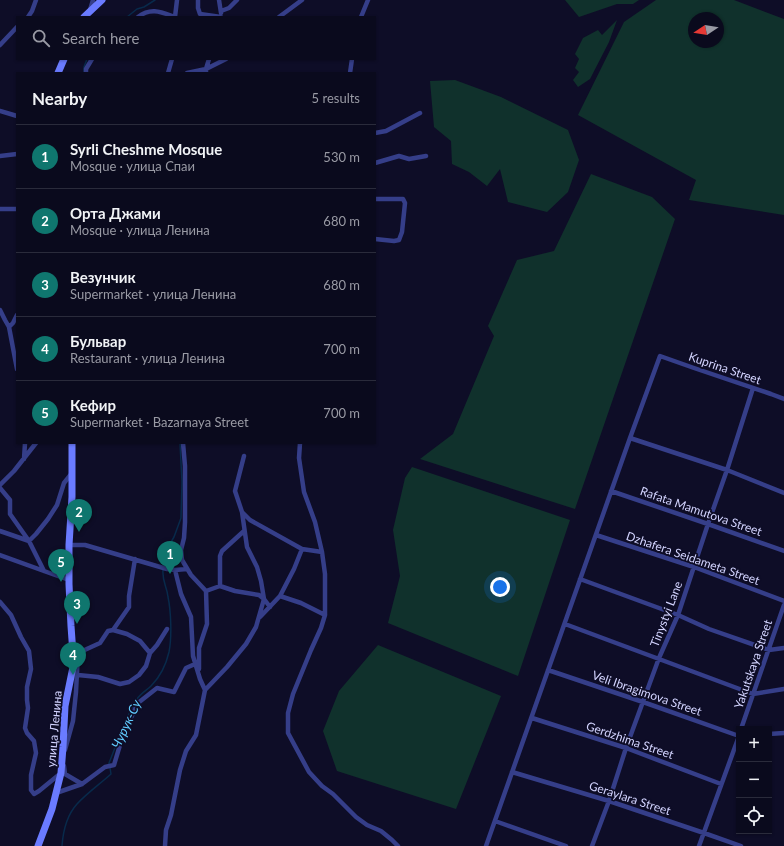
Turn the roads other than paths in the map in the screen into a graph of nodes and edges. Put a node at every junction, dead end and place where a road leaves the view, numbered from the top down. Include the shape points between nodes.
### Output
1 (36, 0) edge
2 (94, 0) edge
3 (102, 0) edge
4 (177, 0) edge
5 (198, 0) edge
6 (219, 0) edge
7 (237, 0) edge
8 (302, 0) edge
9 (368, 0) edge
10 (87, 15) edge
11 (221, 15) edge
12 (29, 16) edge
13 (139, 16) edge
14 (172, 16) edge
15 (175, 16) edge
16 (280, 16) edge
17 (361, 16) edge
18 (16, 28) edge
19 (0, 45) edge
20 (64, 60) edge
21 (91, 60) edge
22 (172, 60) edge
23 (208, 60) edge
24 (224, 60) edge
25 (352, 60) edge
26 (206, 71) edge
27 (58, 72) edge
28 (86, 72) edge
29 (168, 72) edge
30 (350, 72) edge
31 (0, 111) edge
32 (420, 112) dead end
33 (16, 116) edge
34 (376, 134) edge
35 (16, 154) edge
36 (0, 156) edge
37 (426, 156) dead end
38 (376, 163) edge
39 (376, 199) edge
40 (0, 209) edge
41 (16, 209) edge
42 (376, 239) edge
43 (0, 310) edge
44 (16, 317) edge
45 (9, 326) junction
46 (16, 364) edge
47 (753, 388) junction
48 (784, 399) edge
49 (630, 438) junction
50 (25, 444) edge
51 (35, 444) edge
52 (72, 444) edge
53 (183, 444) edge
54 (300, 444) edge
55 (244, 456) dead end
56 (24, 459) junction
57 (727, 470) junction
58 (73, 472) junction
59 (0, 485) edge
60 (0, 488) edge
61 (611, 491) junction
62 (784, 493) edge
63 (242, 512) junction
64 (708, 524) junction
65 (0, 531) edge
66 (244, 531) junction
67 (596, 535) junction
68 (29, 541) junction
69 (69, 545) junction
70 (302, 549) junction
71 (784, 551) edge
72 (322, 552) junction
73 (0, 555) edge
74 (135, 559) junction
75 (694, 567) junction
76 (187, 569) junction
77 (175, 570) junction
78 (44, 571) junction
79 (580, 579) junction
80 (69, 580) junction
81 (220, 586) junction
82 (206, 591) junction
83 (280, 596) junction
84 (264, 599) junction
85 (784, 601) edge
86 (0, 602) edge
87 (784, 605) edge
88 (270, 607) junction
89 (325, 615) junction
90 (678, 615) junction
91 (259, 618) junction
92 (565, 624) junction
93 (167, 629) dead end
94 (113, 630) junction
95 (784, 648) edge
96 (769, 650) junction
97 (76, 653) junction
98 (150, 653) junction
99 (659, 658) junction
100 (195, 664) junction
101 (548, 670) junction
102 (78, 675) junction
103 (200, 679) junction
104 (784, 689) edge
105 (205, 690) junction
106 (754, 694) junction
107 (643, 702) junction
108 (532, 718) junction
109 (742, 726) edge
110 (784, 733) edge
111 (772, 734) edge
112 (736, 735) edge
113 (736, 744) edge
114 (626, 748) junction
115 (512, 772) junction
116 (61, 773) junction
117 (82, 784) junction
118 (721, 784) junction
119 (56, 793) junction
120 (609, 801) junction
121 (495, 822) junction
122 (704, 832) junction
123 (38, 846) edge
124 (165, 846) edge
125 (398, 846) edge
126 (486, 846) edge
127 (566, 846) edge
128 (592, 846) edge
129 (699, 846) edge
130 (741, 846) edge

1 - 12 street
2 - 10 street
3 - 10 main road
4 - 15 street
5 - 11 street via 200,14
6 - 11 street
7 - 11 street
8 - 16 street
9 - 17 street
13 - 14 street via 145,12 156,11
18 - 19 street
20 - 27 main road
21 - 28 street
22 - 29 street
23 - 26 street
24 - 26 street
25 - 30 street
31 - 33 street
32 - 34 street
35 - 36 street
37 - 38 street via 409,159 399,156
39 - 42 street via 403,199 405,203 399,240
40 - 41 street
43 - 45 street
44 - 45 street
45 - 46 street
47 - 48 street, Kuprina Street
47 - 49 street, Kuprina Street via 660,356
47 - 57 street, Tinystyi Lane
49 - 57 street
49 - 61 street
50 - 56 street
51 - 56 street
52 - 58 main road, улица Ленина
53 - 76 street via 185,522 181,550 182,560
54 - 72 street via 299,458 304,492
55 - 63 street via 236,491
56 - 59 street
57 - 62 street
57 - 64 street, Tinystyi Lane
58 - 68 street via 64,483 57,505
58 - 69 main road, улица Ленина
60 - 68 street via 10,500 10,514
61 - 64 street, Rafata Mamutova Street
61 - 67 street
63 - 66 street
63 - 70 street via 250,520
64 - 71 street, Rafata Mamutova Street
64 - 75 street, Tinystyi Lane
65 - 68 street
66 - 81 street via 222,550
66 - 84 street via 247,547 257,567
67 - 75 street, Dzhafera Seidameta Street
67 - 79 street
68 - 78 street
69 - 74 street via 85,545
69 - 80 main road, улица Ленина
70 - 72 street
70 - 83 street
72 - 89 street
73 - 78 street
74 - 77 street
74 - 94 street via 129,607
75 - 85 street, Dzhafera Seidameta Street
75 - 90 street, Tinystyi Lane
76 - 77 street
76 - 82 street
77 - 100 street via 181,594 191,617
78 - 80 street
79 - 90 street
79 - 92 street
80 - 97 main road, улица Ленина via 71,626
81 - 82 street
81 - 84 street via 259,595
82 - 103 street via 208,624 199,648
83 - 88 street
83 - 89 street
84 - 88 street
84 - 91 street
86 - 116 street via 11,615 29,651 31,669 27,687 26,728 34,741 36,753 31,774 31,790 34,794
87 - 96 street, Yakutskaya Street
88 - 91 street
89 - 125 street via 293,694 288,713 288,733 309,772 322,786 356,817
90 - 96 street via 709,630
90 - 99 street, Tinystyi Lane
91 - 105 street via 246,644
92 - 99 street
92 - 101 street
93 - 98 street
94 - 97 street via 108,631 100,643
94 - 98 street via 140,641
95 - 96 street
96 - 106 street, Yakutskaya Street
97 - 102 street
97 - 116 main road, улица Ленина via 65,706
98 - 102 street via 146,666 129,682 120,684 98,677
99 - 106 street
99 - 107 street, Tinystyi Lane
100 - 103 street
100 - 117 street via 186,668 174,692 157,688 138,703 114,765 105,767
101 - 107 street, Veli Ibragimova Street
101 - 108 street
102 - 117 street via 73,721 64,758 65,774
103 - 105 street
104 - 106 street
105 - 124 street via 196,735 186,752 180,770 166,830
106 - 109 street, Yakutskaya Street
107 - 112 street, Veli Ibragimova Street
107 - 114 street, Tinystyi Lane
108 - 114 street, Gerdzhima Street
108 - 115 street
110 - 111 street
113 - 118 street
114 - 118 street, Gerdzhima Street
114 - 120 street, Tinystyi Lane
115 - 120 street, Geraylara Street
115 - 121 street
116 - 119 main road, улица Ленина
117 - 119 street
118 - 122 street
119 - 123 main road, улица Ленина
120 - 122 street, Geraylara Street
120 - 128 street, Tinystyi Lane
121 - 126 street
121 - 127 street
122 - 129 street
122 - 130 street, Geraylara Street

